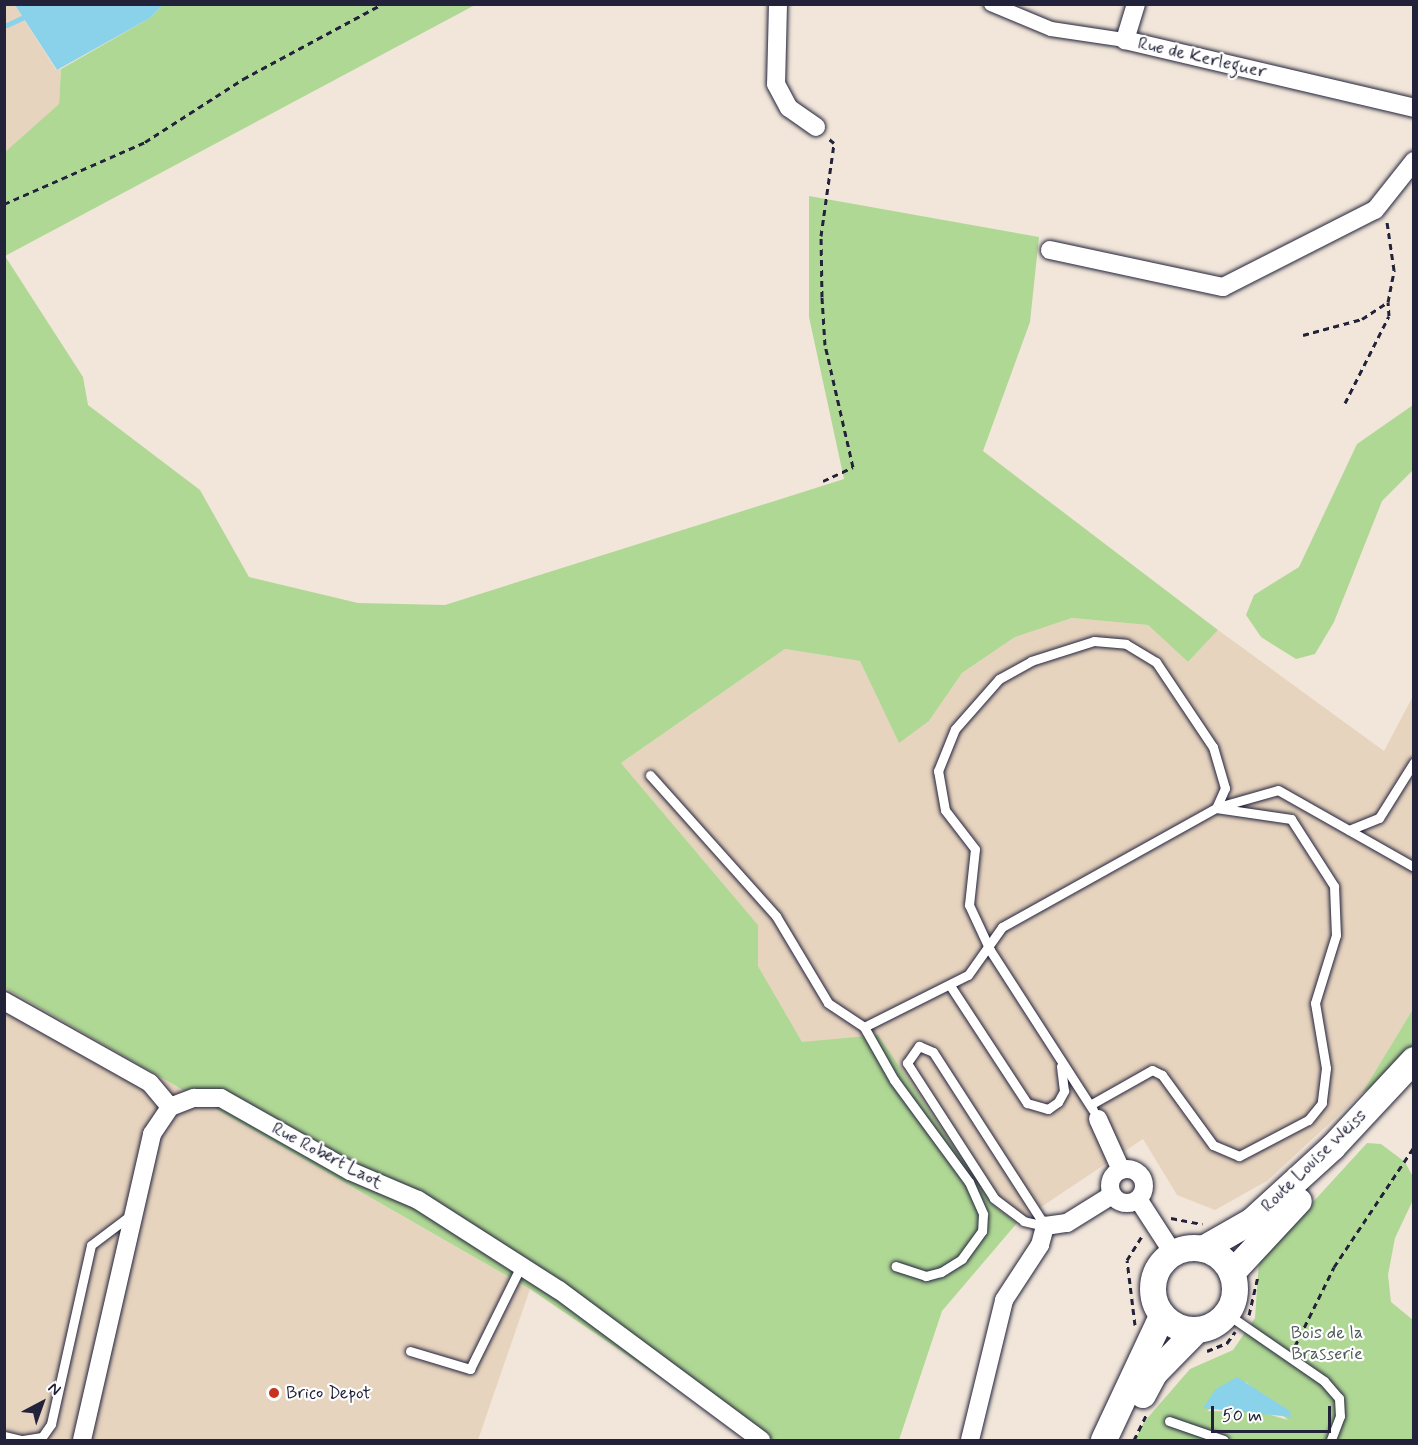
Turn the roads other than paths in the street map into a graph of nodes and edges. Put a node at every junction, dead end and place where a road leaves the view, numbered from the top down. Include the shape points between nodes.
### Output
1 (778, 4) edge
2 (991, 4) edge
3 (1136, 4) edge
4 (1125, 40) junction
5 (1413, 108) edge
6 (816, 127) road end
7 (1413, 161) edge
8 (1050, 250) dead end
9 (1413, 762) edge
10 (650, 775) dead end
11 (1216, 808) junction
12 (1349, 830) junction
13 (1413, 867) edge
14 (990, 950) junction
15 (951, 987) junction
16 (4, 1001) edge
17 (864, 1027) junction
18 (1059, 1058) junction
19 (1413, 1060) edge
20 (1413, 1085) edge
21 (170, 1107) junction
22 (1094, 1112) junction
23 (1121, 1170) junction
24 (1112, 1195) junction
25 (1138, 1199) junction
26 (133, 1213) junction
27 (1044, 1226) junction
28 (1203, 1249) junction
29 (1173, 1253) junction
30 (521, 1266) junction
31 (896, 1266) dead end
32 (1232, 1273) junction
33 (1227, 1314) junction
34 (1162, 1316) junction
35 (1196, 1331) junction
36 (410, 1351) dead end
37 (1169, 1421) dead end
38 (4, 1436) edge
39 (22, 1440) edge
40 (82, 1440) edge
41 (761, 1440) edge
42 (970, 1440) edge
43 (1104, 1440) edge
44 (1119, 1440) edge
45 (1224, 1440) edge
46 (1330, 1440) edge

1 - 6 street via 776,84 789,108
2 - 4 street, Rue de Kerleguer via 1051,29
3 - 4 street
4 - 5 street, Rue de Kerleguer
7 - 8 street via 1375,210 1223,287
9 - 12 lane via 1378,818
10 - 17 lane via 776,916 828,1003
11 - 12 lane via 1278,790
11 - 14 lane via 1002,927
11 - 14 lane via 1225,788 1213,747 1156,662 1126,644 1070,646 999,679 955,729 938,771 945,810 975,849 969,905
11 - 22 lane via 1291,819 1335,886 1336,935 1315,1003 1326,1068 1322,1103 1308,1120 1239,1156 1213,1145 1162,1075 1152,1070
12 - 13 lane
14 - 15 lane
14 - 18 lane
15 - 17 lane
15 - 18 lane via 1014,1091 1037,1109 1048,1109 1064,1091
16 - 21 street via 150,1083
17 - 31 lane via 894,1080 969,1182 983,1214 982,1231 962,1259 941,1272 926,1276
18 - 22 lane
19 - 28 main road, Route Louise Weiss via 1333,1147 1252,1221
20 - 32 main road, Route Louise Weiss
21 - 26 street via 152,1134
21 - 30 street, Rue Robert Laot via 194,1098 220,1098 350,1171 418,1200
22 - 23 street
23 - 24 street via 1112,1178
23 - 25 street via 1141,1176 1144,1188
24 - 25 street via 1121,1203
24 - 27 street via 1067,1223
25 - 29 street
26 - 39 lane via 91,1245 51,1424 42,1437
26 - 40 street
27 - 27 lane via 933,1052 919,1046 907,1063 994,1198 1024,1221
27 - 42 street via 1040,1245 1004,1300
28 - 29 main road
28 - 32 main road
29 - 34 main road via 1158,1267 1152,1287
30 - 36 lane via 470,1369
30 - 41 street, Rue Robert Laot
32 - 33 main road via 1235,1290
33 - 35 main road
33 - 46 lane via 1339,1398 1340,1416
34 - 35 main road via 1178,1327
34 - 43 main road
35 - 44 main road via 1154,1374
37 - 45 lane
38 - 39 lane

